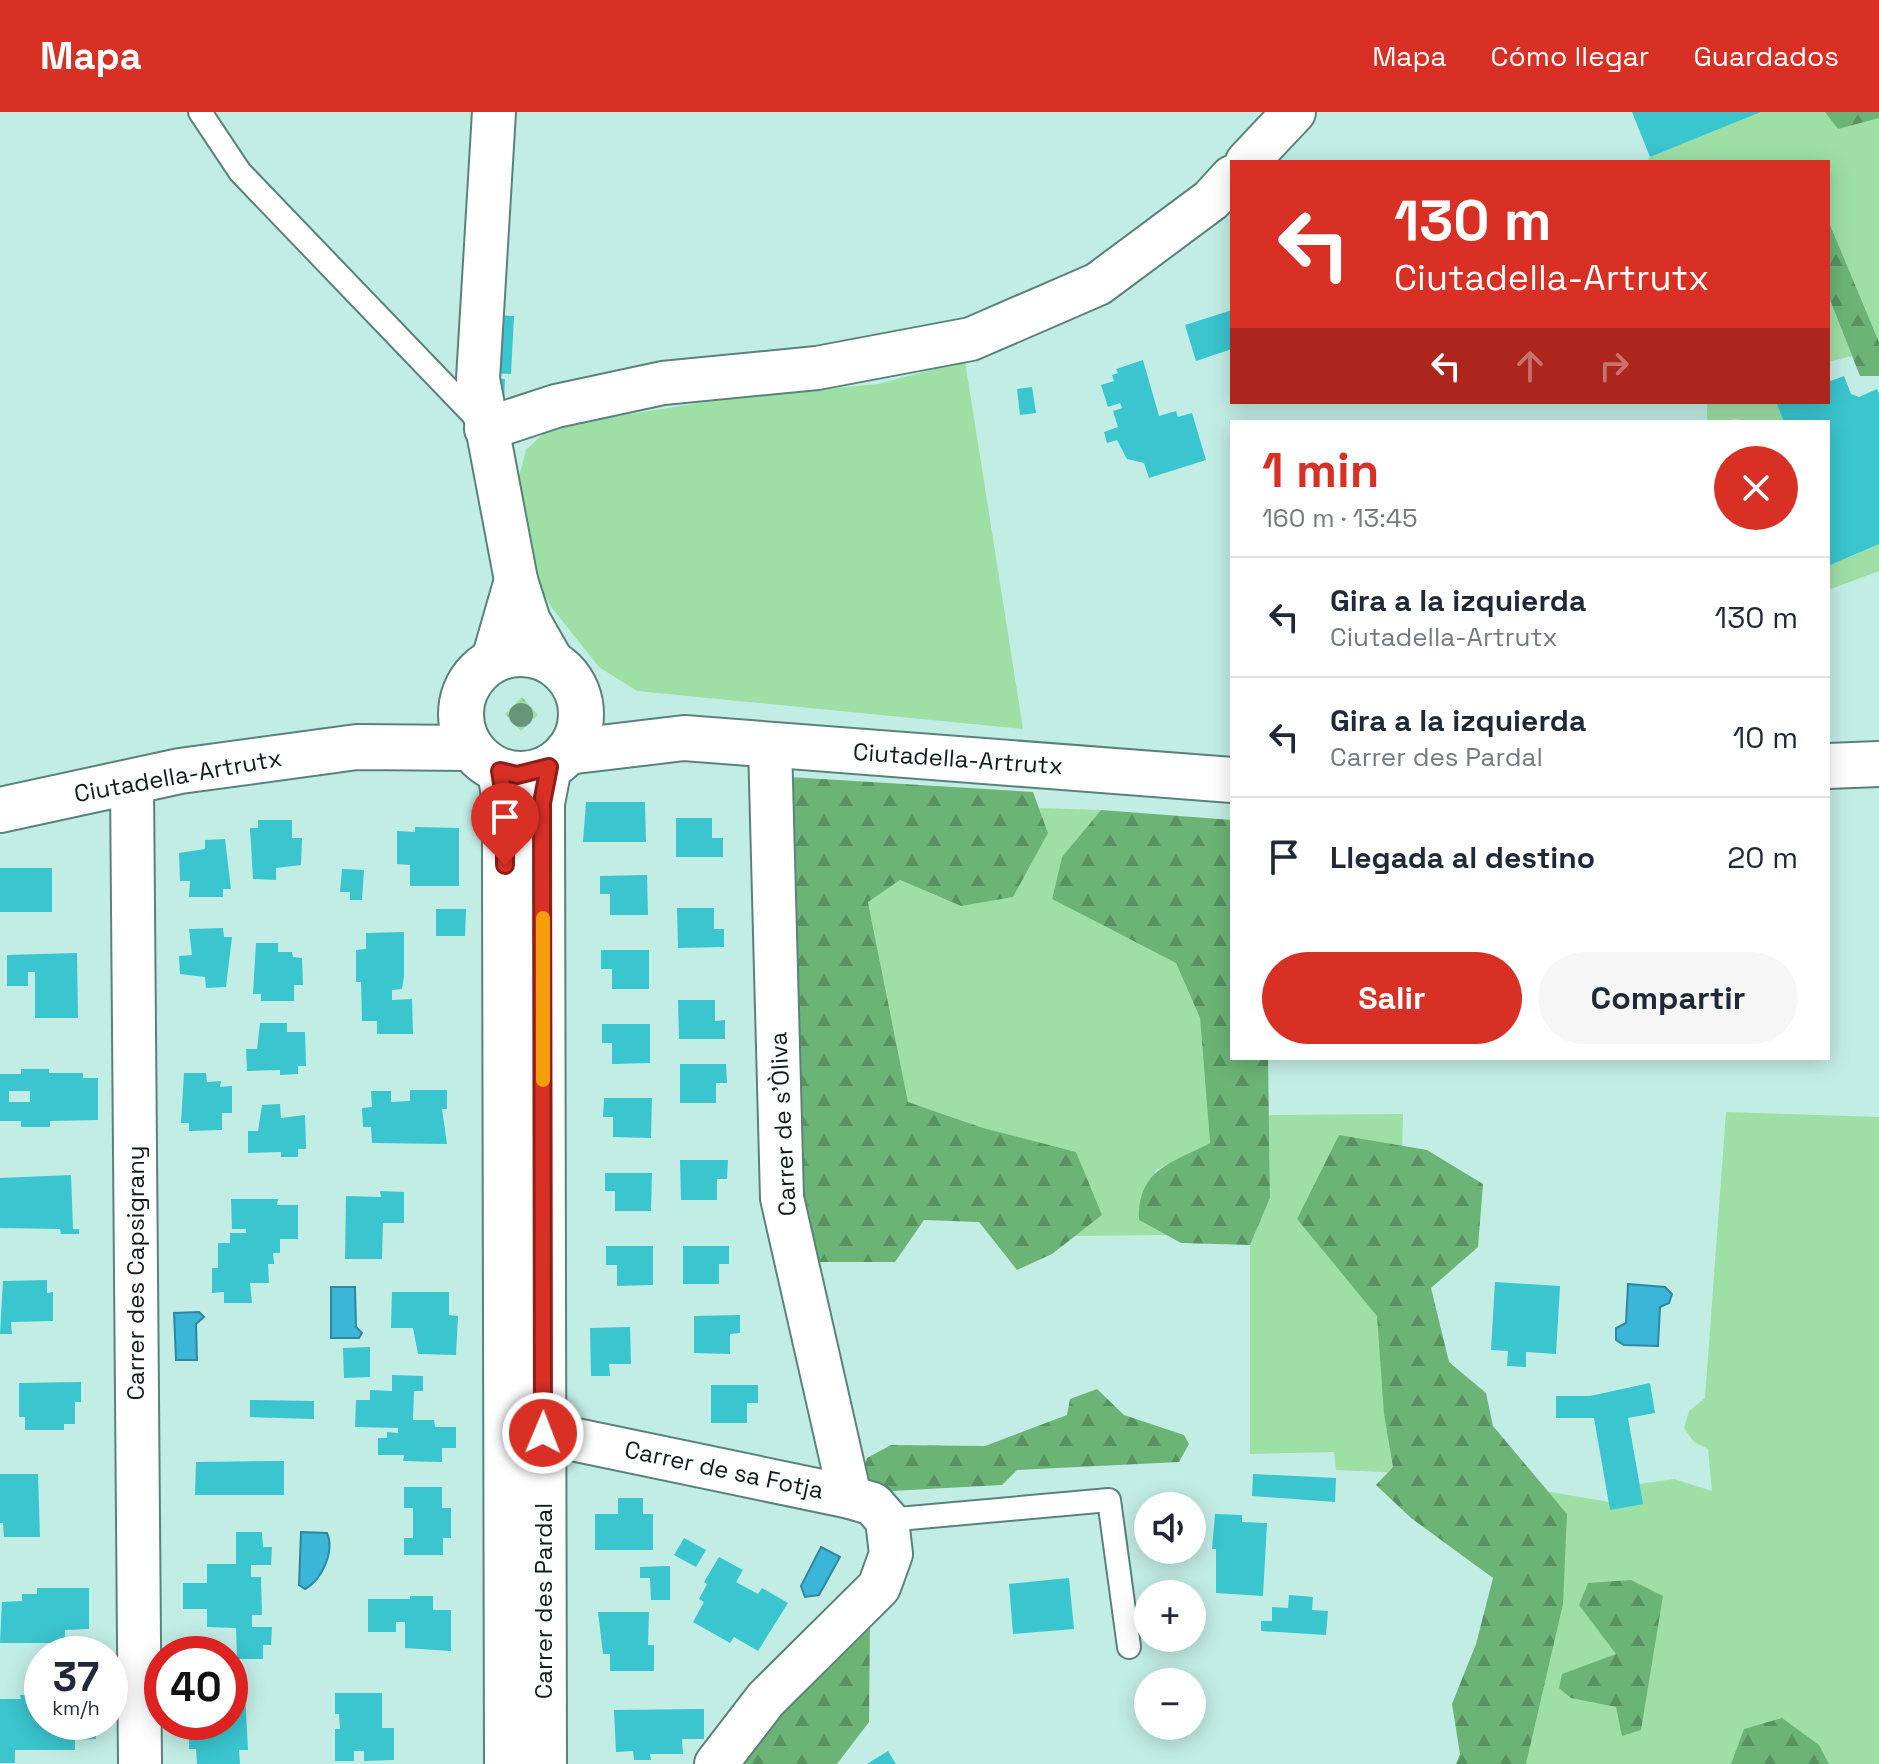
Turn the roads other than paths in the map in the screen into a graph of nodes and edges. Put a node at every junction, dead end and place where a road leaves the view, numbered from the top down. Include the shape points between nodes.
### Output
1 (200, 112) edge
2 (494, 112) edge
3 (1294, 112) edge
4 (1249, 160) edge
5 (1230, 179) edge
6 (486, 429) junction
7 (516, 580) junction
8 (493, 660) junction
9 (563, 673) junction
10 (464, 691) junction
11 (684, 738) junction
12 (770, 744) junction
13 (357, 747) junction
14 (485, 759) junction
15 (558, 760) junction
16 (1879, 764) edge
17 (1830, 766) edge
18 (1230, 780) edge
19 (132, 783) junction
20 (0, 810) edge
21 (525, 1432) junction
22 (850, 1497) junction
23 (887, 1520) junction
24 (1129, 1647) dead end
25 (140, 1764) edge
26 (507, 1764) edge
27 (544, 1764) edge
28 (716, 1764) edge

1 - 6 lane via 240,172
2 - 6 street via 478,379
3 - 4 street
5 - 6 street via 1211,200 1098,284 971,339 817,368 663,383 556,406
6 - 7 street
7 - 8 street
7 - 9 street via 529,621
8 - 9 street via 524,653
8 - 10 street, Ciutadella-Artrutx
9 - 11 street via 618,712
9 - 15 street via 581,718
10 - 13 street, Ciutadella-Artrutx
10 - 14 street via 462,730
11 - 12 street, Ciutadella-Artrutx
11 - 15 street, Ciutadella-Artrutx
12 - 18 street, Ciutadella-Artrutx
12 - 22 street, Carrer de s'Òliva via 782,1198
13 - 14 street, Ciutadella-Artrutx
13 - 19 street, Ciutadella-Artrutx via 180,771
14 - 15 street, Ciutadella-Artrutx via 517,775
14 - 21 street, Carrer des Pardal via 505,802
15 - 21 street, Carrer des Pardal via 542,803
16 - 17 street
19 - 20 street, Ciutadella-Artrutx
19 - 25 street, Carrer des Capsigrany
21 - 22 street, Carrer de sa Fotja
21 - 26 street, Carrer des Pardal
21 - 27 street, Carrer des Pardal
22 - 23 street, Carrer de sa Fotja via 873,1504
23 - 24 lane via 1109,1500
23 - 28 street via 891,1554 879,1587 766,1699

